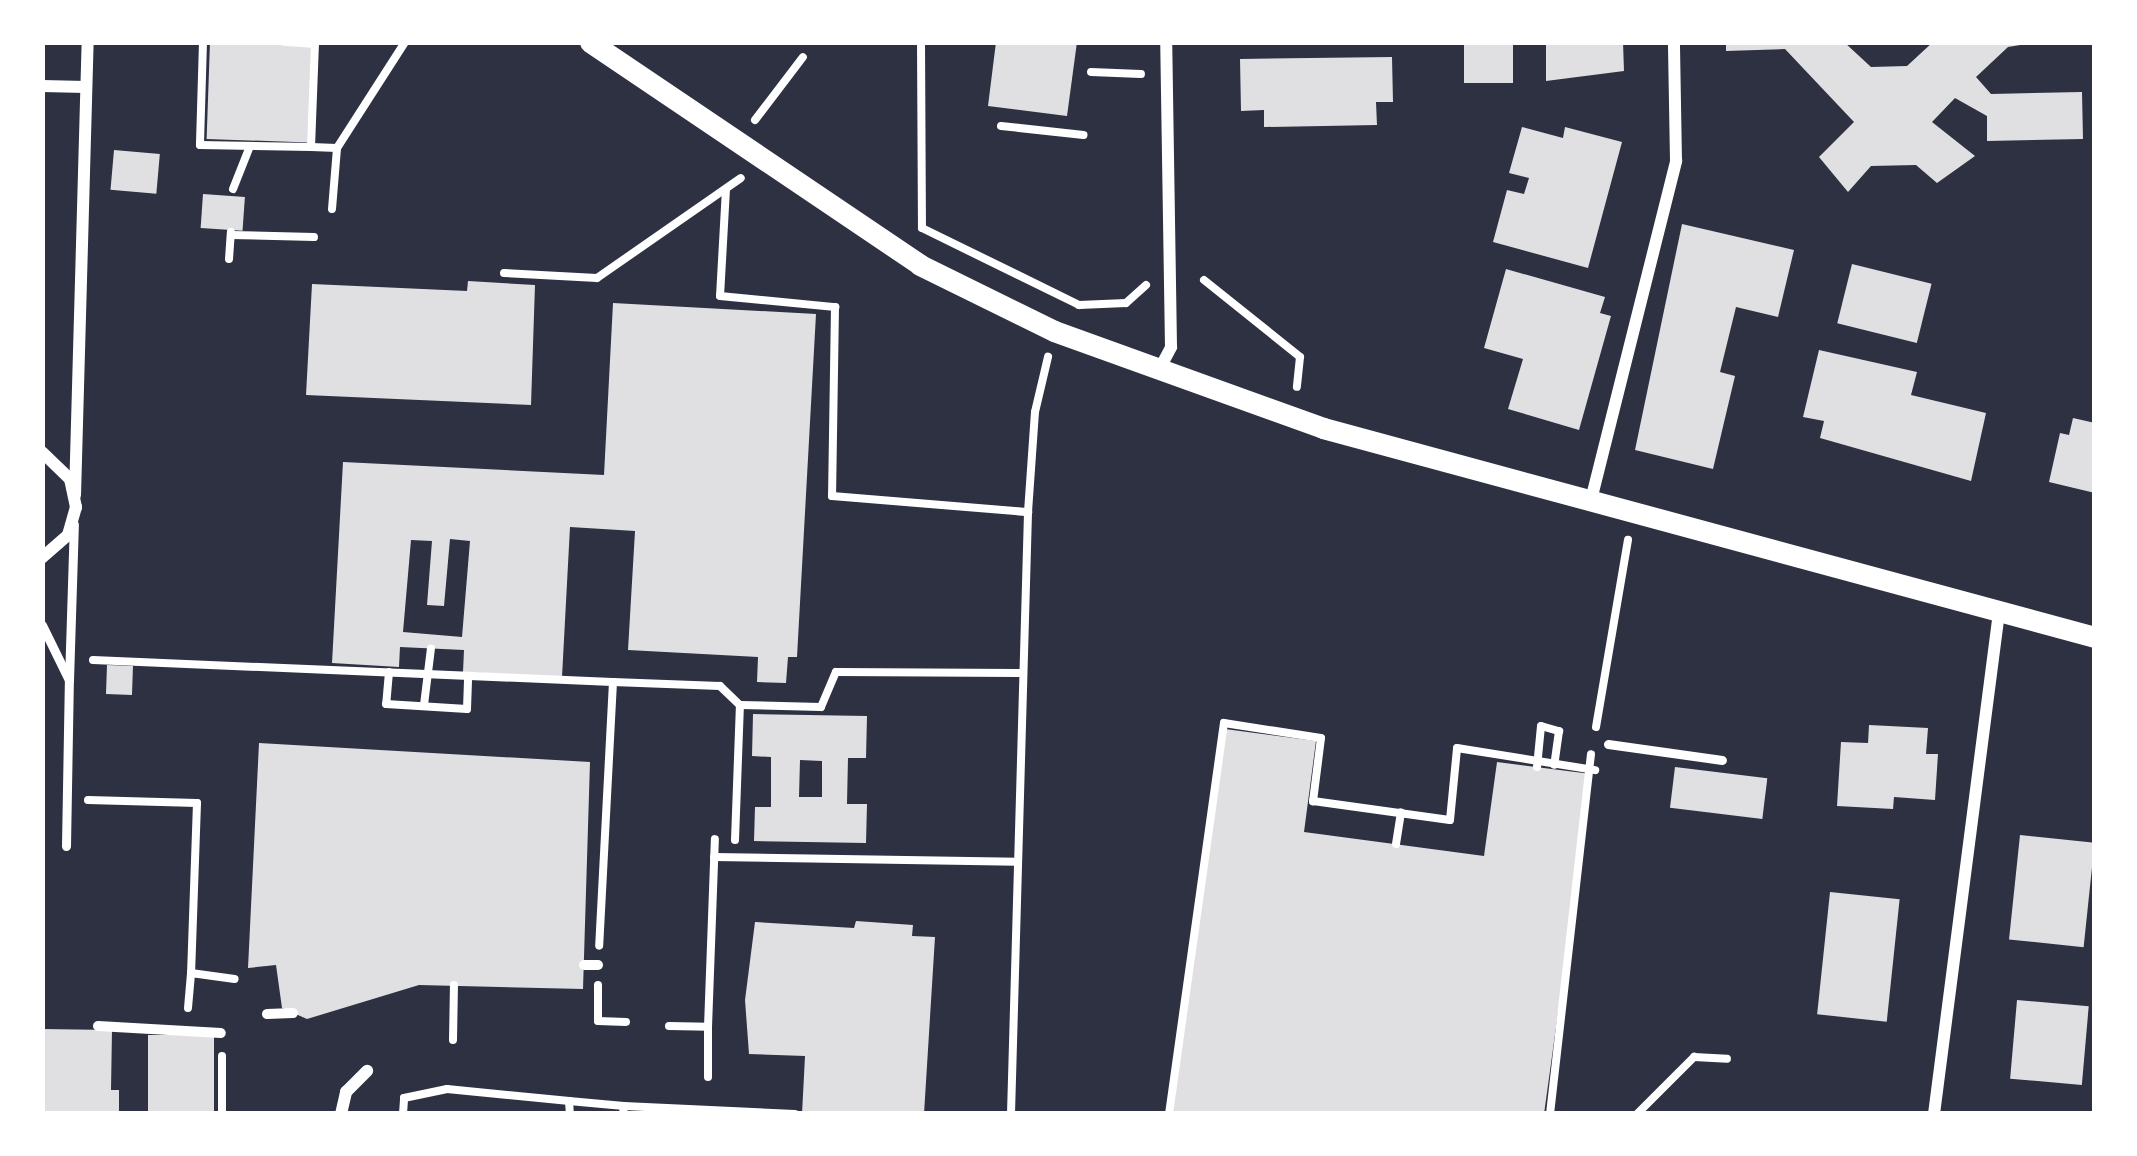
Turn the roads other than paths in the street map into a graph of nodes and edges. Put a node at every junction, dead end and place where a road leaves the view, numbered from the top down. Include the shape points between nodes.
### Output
1 (88, 42) edge
2 (590, 42) edge
3 (1166, 42) edge
4 (1674, 42) edge
5 (42, 86) edge
6 (86, 87) junction
7 (1159, 370) junction
8 (42, 452) edge
9 (75, 495) junction
10 (1590, 504) junction
11 (74, 519) junction
12 (42, 558) edge
13 (2000, 613) junction
14 (42, 625) edge
15 (2095, 638) edge
16 (69, 680) junction
17 (1608, 744) dead end
18 (1722, 760) dead end
19 (66, 846) dead end
20 (584, 965) dead end
21 (598, 965) road end
22 (292, 1012) dead end
23 (267, 1014) dead end
24 (98, 1026) dead end
25 (221, 1033) road end
26 (367, 1071) dead end
27 (340, 1114) edge
28 (1934, 1114) edge

1 - 6 street
2 - 7 street via 920,265 1054,331
3 - 7 street via 1171,347
4 - 10 street via 1676,160
5 - 6 street
6 - 9 street
7 - 10 street via 1323,428
8 - 9 street via 59,464
9 - 11 street
10 - 13 street
11 - 12 street
11 - 16 lane
13 - 15 street
13 - 28 street
14 - 16 lane
16 - 19 lane
17 - 18 lane
20 - 21 street
22 - 23 street
24 - 25 street
26 - 27 street via 346,1092

